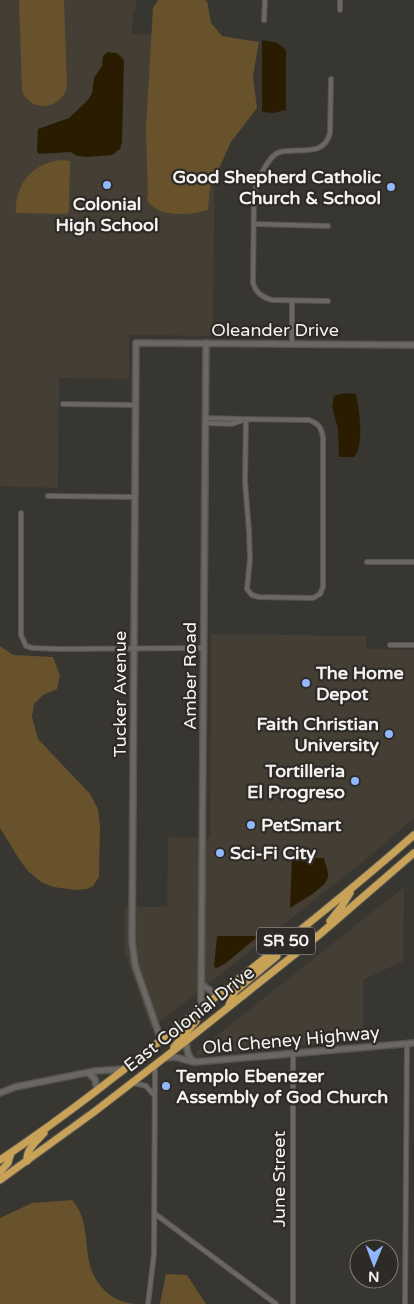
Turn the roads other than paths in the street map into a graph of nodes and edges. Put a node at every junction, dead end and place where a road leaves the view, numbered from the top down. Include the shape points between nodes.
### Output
1 (265, 0) edge
2 (340, 0) edge
3 (340, 10) dead end
4 (264, 20) dead end
5 (330, 79) dead end
6 (254, 224) junction
7 (328, 226) dead end
8 (292, 301) junction
9 (328, 301) dead end
10 (136, 343) joint
11 (206, 343) junction
12 (292, 344) junction
13 (414, 345) edge
14 (63, 404) dead end
15 (136, 404) junction
16 (246, 419) junction
17 (206, 421) junction
18 (48, 496) dead end
19 (135, 497) junction
20 (21, 513) dead end
21 (367, 562) dead end
22 (414, 562) edge
23 (390, 645) dead end
24 (414, 646) edge
25 (134, 648) junction
26 (204, 648) junction
27 (414, 836) edge
28 (414, 853) edge
29 (414, 859) edge
30 (394, 871) junction
31 (352, 890) junction
32 (319, 935) junction
33 (277, 949) junction
34 (201, 984) junction
35 (219, 994) junction
36 (228, 1007) junction
37 (201, 1009) junction
38 (162, 1040) junction
39 (186, 1041) junction
40 (414, 1043) edge
41 (406, 1044) junction
42 (293, 1053) junction
43 (163, 1059) junction
44 (195, 1062) junction
45 (155, 1066) junction
46 (125, 1068) junction
47 (87, 1073) junction
48 (133, 1083) junction
49 (97, 1091) junction
50 (0, 1093) edge
51 (154, 1096) junction
52 (55, 1122) junction
53 (11, 1153) junction
54 (0, 1160) edge
55 (27, 1162) junction
56 (0, 1172) edge
57 (0, 1180) edge
58 (154, 1213) junction
59 (148, 1304) edge
60 (276, 1304) edge
61 (293, 1304) edge
62 (405, 1304) edge

1 - 4 street
2 - 3 street
5 - 6 street via 328,141 312,150 280,152 273,156 256,183
6 - 7 street
6 - 8 street via 253,283 256,291 264,298
8 - 9 street
8 - 12 street
10 - 11 street, Oleander Drive
10 - 15 street, Tucker Avenue
11 - 12 street, Oleander Drive
11 - 17 street, Amber Road
12 - 13 street, Oleander Drive
14 - 15 street
15 - 19 street, Tucker Avenue
16 - 16 street via 309,420 321,428 323,587 313,598 259,596 247,589 250,550 245,482
16 - 17 street
17 - 26 street, Amber Road
18 - 19 street
19 - 25 street, Tucker Avenue
20 - 25 street via 21,635 26,646
21 - 22 street
23 - 24 street
25 - 26 street
25 - 38 street, Tucker Avenue via 132,941 135,965
26 - 34 street, Amber Road
27 - 31 highway, East Colonial Drive / SR 50
28 - 30 highway, East Colonial Drive / SR 50
29 - 30 highway
30 - 32 highway, East Colonial Drive / SR 50
31 - 32 highway
31 - 33 highway, East Colonial Drive / SR 50
32 - 36 highway, East Colonial Drive / SR 50
33 - 35 highway, East Colonial Drive / SR 50
33 - 36 highway via 277,956 235,991
34 - 35 street
34 - 37 street, Amber Road
35 - 37 highway, East Colonial Drive / SR 50
36 - 39 highway, East Colonial Drive / SR 50
37 - 38 highway, East Colonial Drive / SR 50
37 - 43 highway via 196,1021
38 - 46 highway, East Colonial Drive / SR 50
39 - 43 highway, East Colonial Drive / SR 50
39 - 44 street, Old Cheney Highway via 190,1059
40 - 41 street, Old Cheney Highway
41 - 42 street, Old Cheney Highway
41 - 62 street
42 - 44 street, Old Cheney Highway
42 - 61 street, June Street
43 - 44 street via 175,1056
43 - 45 highway, East Colonial Drive / SR 50
45 - 48 highway, East Colonial Drive / SR 50
45 - 51 street
46 - 47 street
46 - 49 highway, East Colonial Drive / SR 50
47 - 49 street via 95,1079
47 - 50 street
48 - 51 street via 151,1089
48 - 55 highway, East Colonial Drive / SR 50
49 - 52 highway, East Colonial Drive / SR 50
51 - 58 street
52 - 53 highway, East Colonial Drive / SR 50
52 - 55 highway via 29,1149
53 - 54 highway, East Colonial Drive / SR 50
53 - 56 highway
55 - 57 highway, East Colonial Drive / SR 50
58 - 59 street via 154,1254
58 - 60 street

